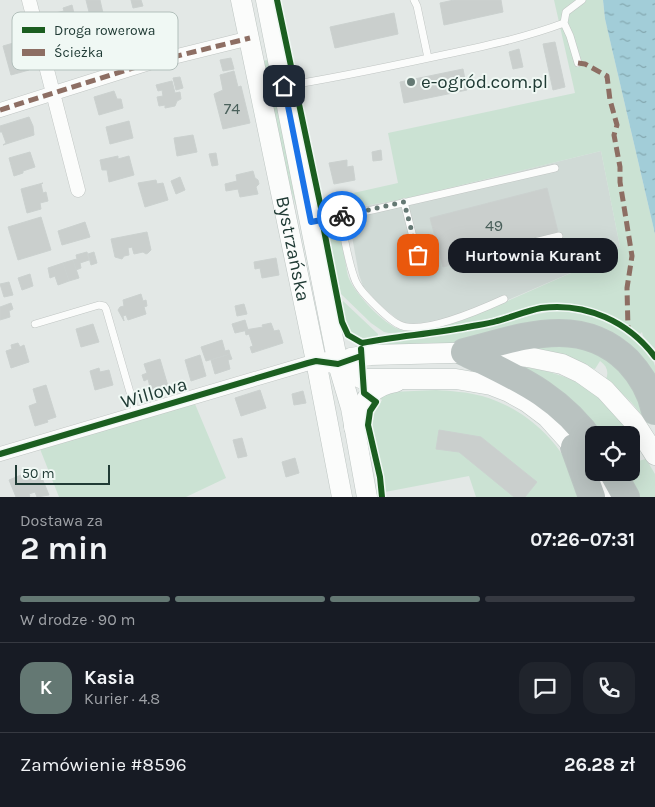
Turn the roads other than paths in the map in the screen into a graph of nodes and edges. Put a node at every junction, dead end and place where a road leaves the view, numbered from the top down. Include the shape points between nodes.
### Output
1 (241, 0) edge
2 (266, 0) edge
3 (582, 0) edge
4 (416, 1) edge
5 (564, 23) junction
6 (250, 38) junction
7 (178, 56) edge
8 (428, 58) junction
9 (578, 63) dead end
10 (47, 70) edge
11 (127, 70) edge
12 (284, 86) junction
13 (53, 94) junction
14 (0, 110) edge
15 (554, 168) dead end
16 (78, 190) dead end
17 (404, 202) junction
18 (340, 216) junction
19 (311, 222) junction
20 (559, 236) dead end
21 (485, 254) dead end
22 (422, 272) dead end
23 (504, 300) dead end
24 (34, 324) dead end
25 (464, 352) junction
26 (316, 361) junction
27 (338, 364) junction
28 (410, 380) junction
29 (655, 411) edge
30 (136, 413) junction
31 (354, 429) junction
32 (584, 446) edge
33 (650, 447) edge
34 (0, 454) edge
35 (617, 481) edge
36 (342, 497) edge
37 (366, 497) edge
38 (592, 497) edge
39 (610, 497) edge
40 (626, 497) edge

1 - 6 main road, Bystrzańska
2 - 12 main road, Bystrzańska
3 - 5 lane via 566,12
4 - 8 lane
5 - 8 lane via 542,32
5 - 9 lane
6 - 7 street
6 - 26 main road, Bystrzańska
8 - 12 lane
10 - 13 street
11 - 13 street
12 - 19 main road, Bystrzańska
13 - 14 street
13 - 16 street
15 - 17 lane
17 - 18 lane
17 - 22 lane
18 - 19 lane
18 - 23 lane via 354,277 376,306 397,324 412,328 429,326
19 - 27 main road, Bystrzańska
20 - 21 lane
24 - 30 lane via 104,306
25 - 27 main road via 370,354
25 - 29 highway via 551,332 590,337 619,352 640,375
25 - 32 highway via 531,385 553,401 572,418
25 - 33 main road via 528,357 562,364 581,373 620,405
26 - 27 main road
26 - 30 street, Willowa
26 - 36 main road, Bystrzańska
27 - 28 main road via 363,379
27 - 31 main road, Bystrzańska
28 - 31 main road via 383,384 375,389 365,401
28 - 32 main road via 474,381 510,392
30 - 34 street, Willowa
31 - 37 main road, Bystrzańska
32 - 38 highway
32 - 39 main road
35 - 40 highway

